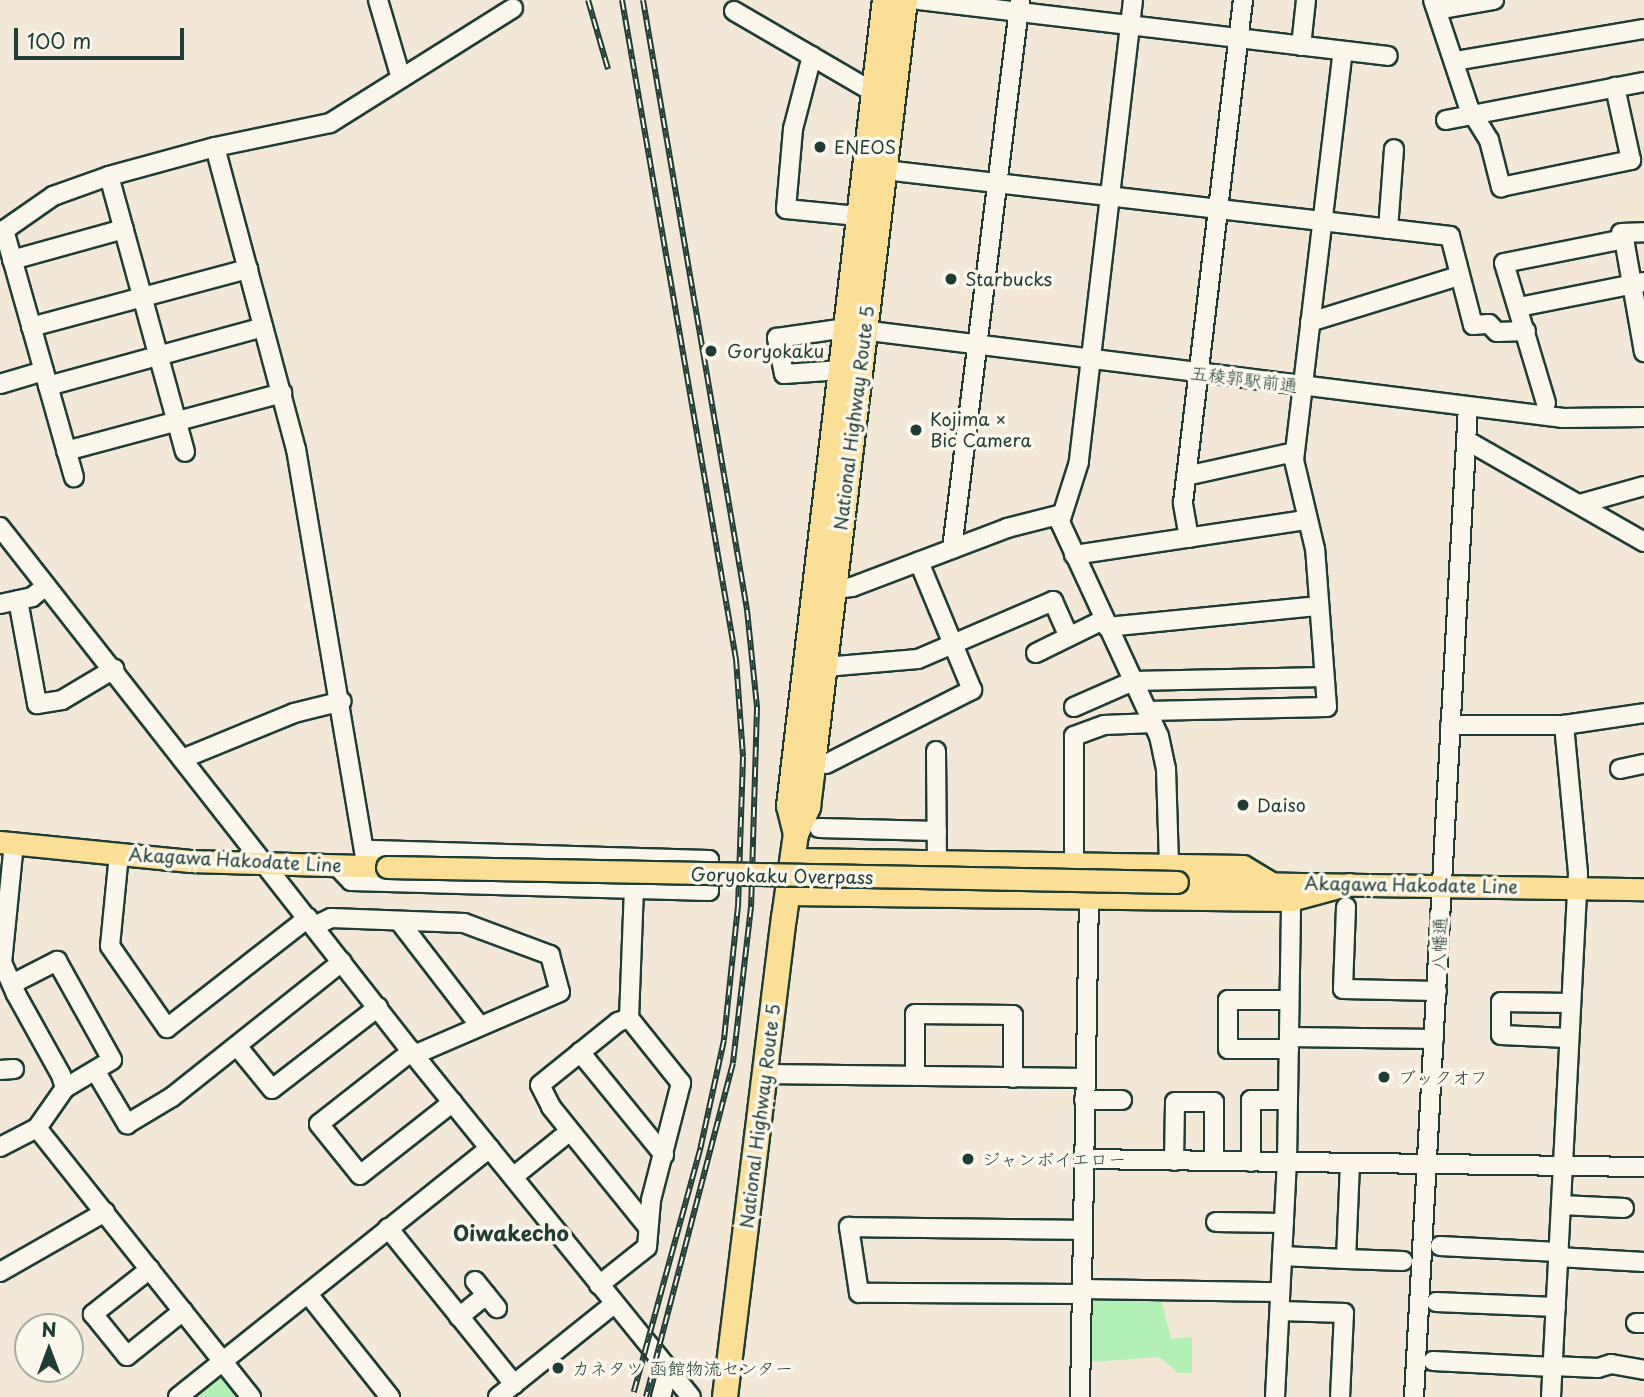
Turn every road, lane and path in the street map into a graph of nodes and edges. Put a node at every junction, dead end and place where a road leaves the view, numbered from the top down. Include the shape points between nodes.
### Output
1 (378, 0) edge
2 (885, 0) edge
3 (905, 0) edge
4 (919, 0) edge
5 (1133, 0) edge
6 (1242, 0) edge
7 (1307, 0) edge
8 (1494, 0) edge
9 (1435, 5) edge
10 (1019, 6) edge
11 (513, 8) dead end
12 (734, 11) dead end
13 (1130, 25) junction
14 (1644, 29) edge
15 (1238, 38) junction
16 (1301, 46) junction
17 (1343, 51) junction
18 (812, 56) junction
19 (1388, 56) dead end
20 (1455, 61) junction
21 (401, 78) junction
22 (1644, 82) edge
23 (1615, 87) junction
24 (873, 92) junction
25 (1472, 114) junction
26 (1447, 120) dead end
27 (215, 147) junction
28 (1394, 149) dead end
29 (885, 170) junction
30 (109, 176) junction
31 (996, 183) junction
32 (1110, 196) junction
33 (1217, 209) junction
34 (858, 216) junction
35 (1322, 221) junction
36 (124, 229) junction
37 (1388, 229) junction
38 (2, 232) edge
39 (1644, 232) edge
40 (1623, 235) junction
41 (12, 260) junction
42 (247, 269) junction
43 (1459, 275) junction
44 (1638, 283) edge
45 (143, 298) junction
46 (1519, 307) junction
47 (1310, 322) junction
48 (31, 327) junction
49 (263, 327) junction
50 (855, 330) junction
51 (1526, 331) junction
52 (1643, 344) edge
53 (976, 345) junction
54 (159, 355) junction
55 (1089, 360) junction
56 (841, 370) junction
57 (1197, 373) junction
58 (46, 379) junction
59 (0, 383) edge
60 (1301, 386) junction
61 (282, 393) junction
62 (1546, 403) dead end
63 (1468, 407) junction
64 (1644, 417) edge
65 (178, 423) junction
66 (1466, 440) junction
67 (66, 451) junction
68 (186, 452) dead end
69 (1294, 452) junction
70 (74, 477) dead end
71 (1186, 477) junction
72 (1644, 486) edge
73 (1580, 504) junction
74 (1062, 514) junction
75 (1306, 520) junction
76 (0, 527) edge
77 (1189, 538) junction
78 (1644, 541) edge
79 (952, 549) junction
80 (1074, 555) junction
81 (919, 562) junction
82 (46, 586) junction
83 (834, 589) junction
84 (9, 602) edge
85 (1319, 606) junction
86 (1105, 623) junction
87 (1069, 637) junction
88 (954, 644) junction
89 (1036, 653) dead end
90 (825, 667) junction
91 (114, 669) junction
92 (1324, 677) junction
93 (1133, 681) junction
94 (342, 701) junction
95 (1074, 706) dead end
96 (1644, 713) edge
97 (1151, 717) junction
98 (1450, 725) junction
99 (1564, 725) junction
100 (936, 751) dead end
101 (183, 760) junction
102 (826, 764) dead end
103 (1644, 764) edge
104 (1620, 769) dead end
105 (808, 831) junction
106 (937, 831) junction
107 (7, 842) edge
108 (119, 854) junction
109 (793, 859) junction
110 (373, 861) junction
111 (263, 862) junction
112 (937, 862) junction
113 (1074, 864) junction
114 (336, 865) junction
115 (1173, 873) junction
116 (1349, 884) junction
117 (1441, 887) junction
118 (634, 889) junction
119 (1576, 889) junction
120 (1644, 889) edge
121 (788, 894) junction
122 (1089, 897) junction
123 (1291, 900) junction
124 (1346, 907) dead end
125 (399, 921) junction
126 (311, 922) junction
127 (342, 962) junction
128 (12, 984) junction
129 (1437, 991) junction
130 (1289, 1000) junction
131 (1570, 1003) junction
132 (377, 1007) junction
133 (629, 1018) junction
134 (479, 1025) junction
135 (1568, 1038) junction
136 (1434, 1040) junction
137 (1289, 1043) junction
138 (237, 1046) junction
139 (580, 1052) junction
140 (413, 1053) junction
141 (96, 1072) junction
142 (765, 1074) junction
143 (915, 1076) junction
144 (1013, 1078) junction
145 (1084, 1078) junction
146 (65, 1088) junction
147 (1288, 1100) junction
148 (1084, 1101) junction
149 (1122, 1101) dead end
150 (453, 1102) junction
151 (37, 1128) junction
152 (570, 1131) junction
153 (0, 1147) edge
154 (490, 1148) junction
155 (664, 1155) junction
156 (1084, 1160) junction
157 (1174, 1161) junction
158 (1214, 1161) junction
159 (1251, 1162) junction
160 (1287, 1163) junction
161 (1350, 1163) junction
162 (1427, 1163) junction
163 (1563, 1166) junction
164 (1644, 1167) edge
165 (513, 1177) junction
166 (1561, 1205) junction
167 (1624, 1208) dead end
168 (105, 1212) junction
169 (1216, 1222) dead end
170 (1284, 1223) junction
171 (647, 1226) junction
172 (388, 1227) junction
173 (1082, 1230) junction
174 (1440, 1246) dead end
175 (1558, 1255) junction
176 (1282, 1256) junction
177 (1346, 1259) junction
178 (1404, 1261) dead end
179 (1644, 1262) edge
180 (150, 1269) junction
181 (0, 1272) edge
182 (599, 1285) junction
183 (1081, 1292) junction
184 (1280, 1292) junction
185 (308, 1293) junction
186 (486, 1295) dead end
187 (1436, 1302) dead end
188 (614, 1304) junction
189 (1556, 1307) junction
190 (183, 1311) junction
191 (1280, 1311) junction
192 (459, 1317) junction
193 (1433, 1361) dead end
194 (223, 1362) junction
195 (1553, 1366) junction
196 (1644, 1370) edge
197 (668, 1371) junction
198 (514, 1384) junction
199 (178, 1397) edge
200 (251, 1397) edge
201 (390, 1397) edge
202 (498, 1397) edge
203 (661, 1397) edge
204 (691, 1397) edge
205 (725, 1397) edge
206 (1080, 1397) edge
207 (1275, 1397) edge
208 (1340, 1397) edge
209 (1414, 1397) edge
210 (1551, 1397) edge

1 - 21 street
2 - 24 highway, National Highway Route 5
3 - 29 highway, National Highway Route 5
4 - 10 street
5 - 13 street
6 - 15 street
7 - 16 street
8 - 9 street
9 - 20 street
10 - 13 street
10 - 31 street
11 - 21 street
12 - 18 street
13 - 15 street
13 - 32 street
14 - 20 street
15 - 16 street
15 - 33 street
16 - 17 street
17 - 19 street
17 - 35 street
18 - 24 street
18 - 34 street via 793,129 786,209
20 - 25 street
21 - 27 street via 330,123
22 - 23 street
23 - 25 street
23 - 25 street via 1631,160 1501,187 1489,140
24 - 34 highway, National Highway Route 5
25 - 26 street
27 - 30 street
27 - 42 street
28 - 37 street
29 - 31 street
29 - 50 highway, National Highway Route 5
30 - 36 street
30 - 38 street via 53,197
31 - 32 street
31 - 53 street
32 - 33 street
32 - 55 street
33 - 35 street
33 - 57 street
34 - 50 highway, National Highway Route 5
35 - 37 street
35 - 47 street
36 - 41 street
36 - 45 street
37 - 43 street via 1450,236
38 - 41 street
39 - 40 street
40 - 44 street
40 - 46 street via 1504,263
41 - 48 street
42 - 45 street
42 - 49 street
43 - 47 street
43 - 51 street via 1473,325 1489,324 1497,332
44 - 46 street
44 - 52 street
45 - 48 street
45 - 54 street
46 - 51 street
47 - 60 street
48 - 58 street
49 - 54 street
49 - 61 street
50 - 53 street, 五稜郭駅前通
50 - 56 highway, National Highway Route 5
50 - 56 street, 五稜郭駅前通 via 777,338 784,374
50 - 83 highway, National Highway Route 5
51 - 62 street
53 - 55 street, 五稜郭駅前通
53 - 79 street
54 - 58 street
54 - 65 street
55 - 57 street, 五稜郭駅前通
55 - 74 street via 1079,462
56 - 105 highway, National Highway Route 5 via 789,806
57 - 60 street, 五稜郭駅前通
57 - 71 street
58 - 59 street
58 - 67 street
60 - 63 street, 五稜郭駅前通
60 - 69 street
61 - 65 street
61 - 94 street via 310,516
63 - 64 street, 五稜郭駅前通 via 1573,419
63 - 66 street, 八幡通
65 - 67 street
65 - 68 street
66 - 73 street
66 - 98 street, 八幡通
67 - 70 street
69 - 71 street
69 - 75 street
71 - 77 street via 1183,503
72 - 73 street
73 - 78 street
74 - 79 street
74 - 80 street via 1060,522
75 - 77 street
75 - 85 street via 1315,549
76 - 82 street
77 - 80 street
79 - 81 street
80 - 86 street
81 - 83 street via 852,587
81 - 88 street
82 - 84 street via 32,597
82 - 91 street
83 - 90 highway, National Highway Route 5
84 - 91 street via 37,704 62,700
85 - 86 street
85 - 92 street
86 - 87 street
86 - 93 street
87 - 88 street via 1053,601
87 - 89 street
88 - 90 street via 896,664
88 - 102 street via 972,690
90 - 105 highway, National Highway Route 5
91 - 101 street
92 - 93 street
92 - 97 street via 1327,712
93 - 95 street
93 - 97 street
94 - 101 street via 294,713
94 - 110 street
96 - 99 street
97 - 113 street via 1074,736
97 - 115 street via 1166,769
98 - 99 street
98 - 117 street, 八幡通
99 - 119 street
100 - 106 street
101 - 111 street
103 - 104 street
105 - 106 street
105 - 109 highway, National Highway Route 5
106 - 112 street
107 - 108 main road, Akagawa Hakodate Line
107 - 128 street via 2,963
108 - 111 main road, Akagawa Hakodate Line
108 - 126 street via 110,946 167,1028
109 - 112 main road
109 - 121 highway, National Highway Route 5
110 - 114 main road, Akagawa Hakodate Line
110 - 115 main road, Goryokaku Overpass, bridge
110 - 118 street via 709,860 709,891
111 - 114 main road, Akagawa Hakodate Line
111 - 126 street
112 - 113 main road
113 - 115 main road
114 - 118 street via 351,881
115 - 116 main road, Akagawa Hakodate Line via 1271,883
116 - 117 main road, Akagawa Hakodate Line
116 - 123 main road
117 - 119 main road, Akagawa Hakodate Line
117 - 129 street, 八幡通
118 - 133 street
119 - 120 main road, Akagawa Hakodate Line
119 - 131 street
121 - 122 main road
121 - 142 highway, National Highway Route 5
122 - 123 main road
122 - 145 street
123 - 130 street
124 - 129 street via 1343,989
125 - 126 street via 331,918
125 - 134 street
125 - 134 street via 464,923 550,955 560,992
126 - 127 street
127 - 132 street
127 - 138 street
128 - 141 street via 57,961 112,1060
128 - 146 street
129 - 136 street, 八幡通
130 - 137 street
130 - 137 street via 1228,1000 1228,1049
131 - 135 street
131 - 135 street via 1501,1002 1501,1035
132 - 138 street via 272,1089
132 - 140 street
133 - 139 street
133 - 155 street via 681,1083
134 - 140 street
135 - 163 street
136 - 137 street
136 - 162 street, 八幡通
137 - 147 street
138 - 141 street via 172,1097 127,1124
139 - 152 street via 540,1085
139 - 155 street
140 - 150 street
140 - 150 street via 319,1124 360,1175
141 - 146 street
142 - 143 street
142 - 205 highway, National Highway Route 5
143 - 144 street
143 - 144 street via 915,1014 1013,1015
144 - 145 street
145 - 148 street
146 - 151 street
147 - 159 street via 1251,1101
147 - 160 street
148 - 149 street
148 - 156 street
150 - 154 street
151 - 153 street
151 - 168 street
152 - 165 street
152 - 171 street
154 - 165 street
154 - 172 street
155 - 171 street
156 - 157 street
156 - 173 street
157 - 158 street
157 - 158 street via 1175,1102 1214,1102
158 - 159 street
159 - 160 street
160 - 161 street
160 - 170 street
161 - 162 street
161 - 177 street
162 - 163 street
162 - 209 street, 八幡通
163 - 164 street
163 - 166 street
165 - 182 street
166 - 167 street
166 - 175 street
168 - 180 street
168 - 181 street
169 - 170 street
170 - 176 street
171 - 182 street via 647,1247
172 - 185 street
172 - 192 street
173 - 183 street
173 - 183 street via 849,1227 859,1293
174 - 175 street
175 - 179 street
175 - 189 street
176 - 177 street
176 - 184 street
177 - 178 street
180 - 190 street
180 - 190 street via 93,1314 127,1356
182 - 188 street
183 - 184 street
183 - 206 street
184 - 191 street
185 - 194 street
185 - 201 street
186 - 192 street
187 - 189 street
188 - 197 street
188 - 198 street
189 - 195 street
190 - 194 street
191 - 207 street
191 - 208 street via 1344,1313
192 - 198 street
193 - 195 street
194 - 199 street
194 - 200 street
195 - 196 street via 1598,1368 1611,1364
195 - 210 street
197 - 203 street
197 - 204 street
198 - 202 street

